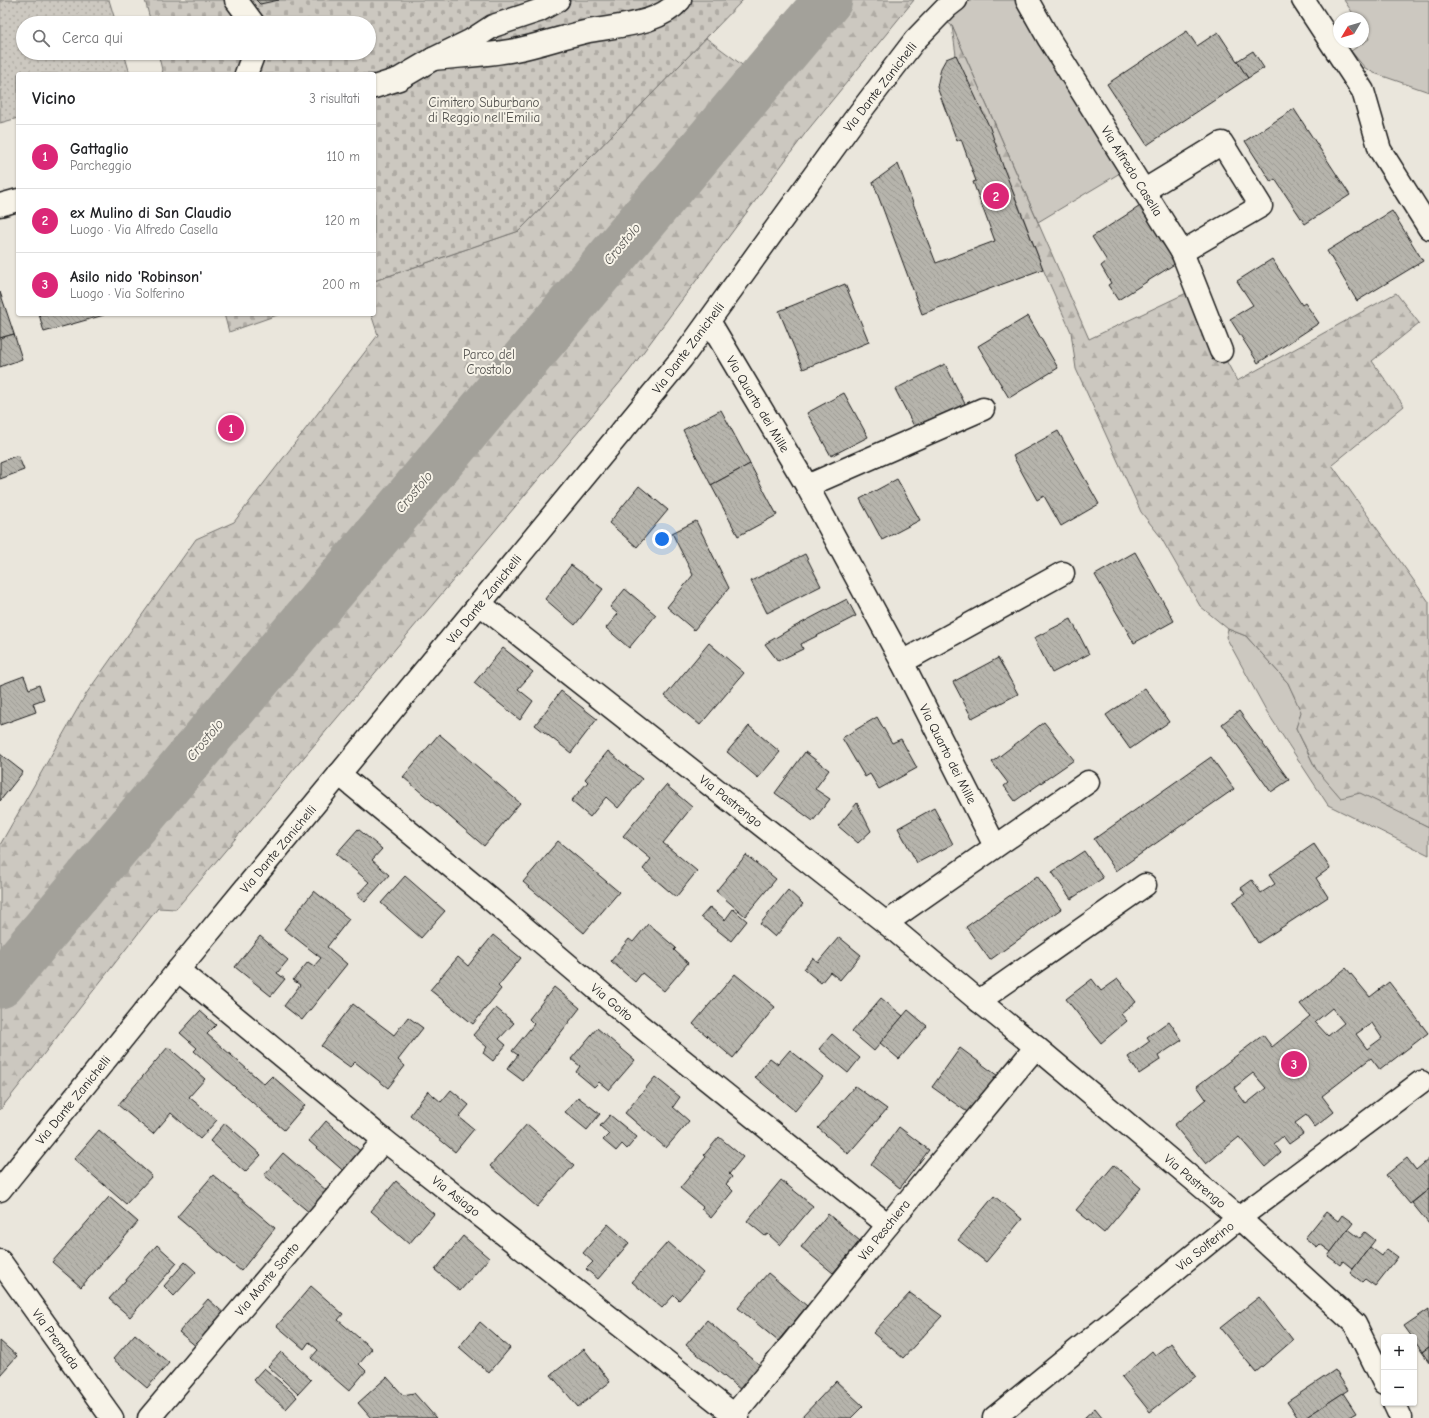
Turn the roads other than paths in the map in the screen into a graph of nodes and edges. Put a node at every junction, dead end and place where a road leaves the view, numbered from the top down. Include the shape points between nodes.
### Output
1 (236, 0) edge
2 (558, 0) edge
3 (680, 0) edge
4 (956, 0) edge
5 (1027, 0) edge
6 (1303, 0) edge
7 (248, 16) edge
8 (434, 59) junction
9 (251, 60) edge
10 (247, 72) edge
11 (376, 86) edge
12 (1145, 190) junction
13 (16, 201) edge
14 (0, 206) edge
15 (1429, 228) edge
16 (1182, 252) junction
17 (709, 321) junction
18 (1222, 351) dead end
19 (983, 409) dead end
20 (807, 486) junction
21 (1063, 573) dead end
22 (480, 604) junction
23 (902, 662) junction
24 (339, 774) junction
25 (1088, 782) dead end
26 (995, 846) junction
27 (1145, 885) dead end
28 (886, 923) junction
29 (178, 970) junction
30 (979, 1001) junction
31 (1036, 1047) junction
32 (1421, 1082) dead end
33 (384, 1140) junction
34 (0, 1190) edge
35 (1240, 1218) junction
36 (888, 1225) junction
37 (0, 1261) edge
38 (1381, 1377) edge
39 (1395, 1406) edge
40 (736, 1417) edge
41 (112, 1418) edge
42 (149, 1418) edge
43 (994, 1418) edge
44 (1401, 1418) edge

1 - 7 street
2 - 8 street via 538,11 493,26
3 - 8 street via 666,12 651,19 514,50
4 - 17 street, Via Dante Zanichelli via 915,40
5 - 12 street, Via Alfredo Casella
6 - 15 street via 1363,91 1380,150
8 - 11 street via 399,79
9 - 10 street
12 - 16 street, Via Alfredo Casella
12 - 16 street via 1222,143 1261,206
13 - 14 street
16 - 18 street, Via Alfredo Casella
17 - 20 street, Via Quarto dei Mille
17 - 22 street, Via Dante Zanichelli via 682,358
19 - 20 street
20 - 23 street, Via Quarto dei Mille
21 - 23 street
22 - 24 street, Via Dante Zanichelli
22 - 28 street, Via Pastrengo
23 - 26 street, Via Quarto dei Mille
24 - 29 street, Via Dante Zanichelli
24 - 36 street, Via Goito via 639,1025
25 - 26 street
26 - 28 street
27 - 30 street
28 - 30 street, Via Pastrengo
29 - 33 street, Via Asiago
29 - 34 street, Via Dante Zanichelli
30 - 31 street, Via Pastrengo
31 - 35 street, Via Pastrengo
31 - 36 street, Via Peschiera
32 - 35 street, Via Solferino
33 - 40 street, Via Asiago
33 - 42 street, Via Monte Santo
35 - 38 street, Via Pastrengo via 1355,1324
35 - 43 street, Via Solferino
36 - 40 street, Via Peschiera
37 - 41 street, Via Premuda
39 - 44 street

